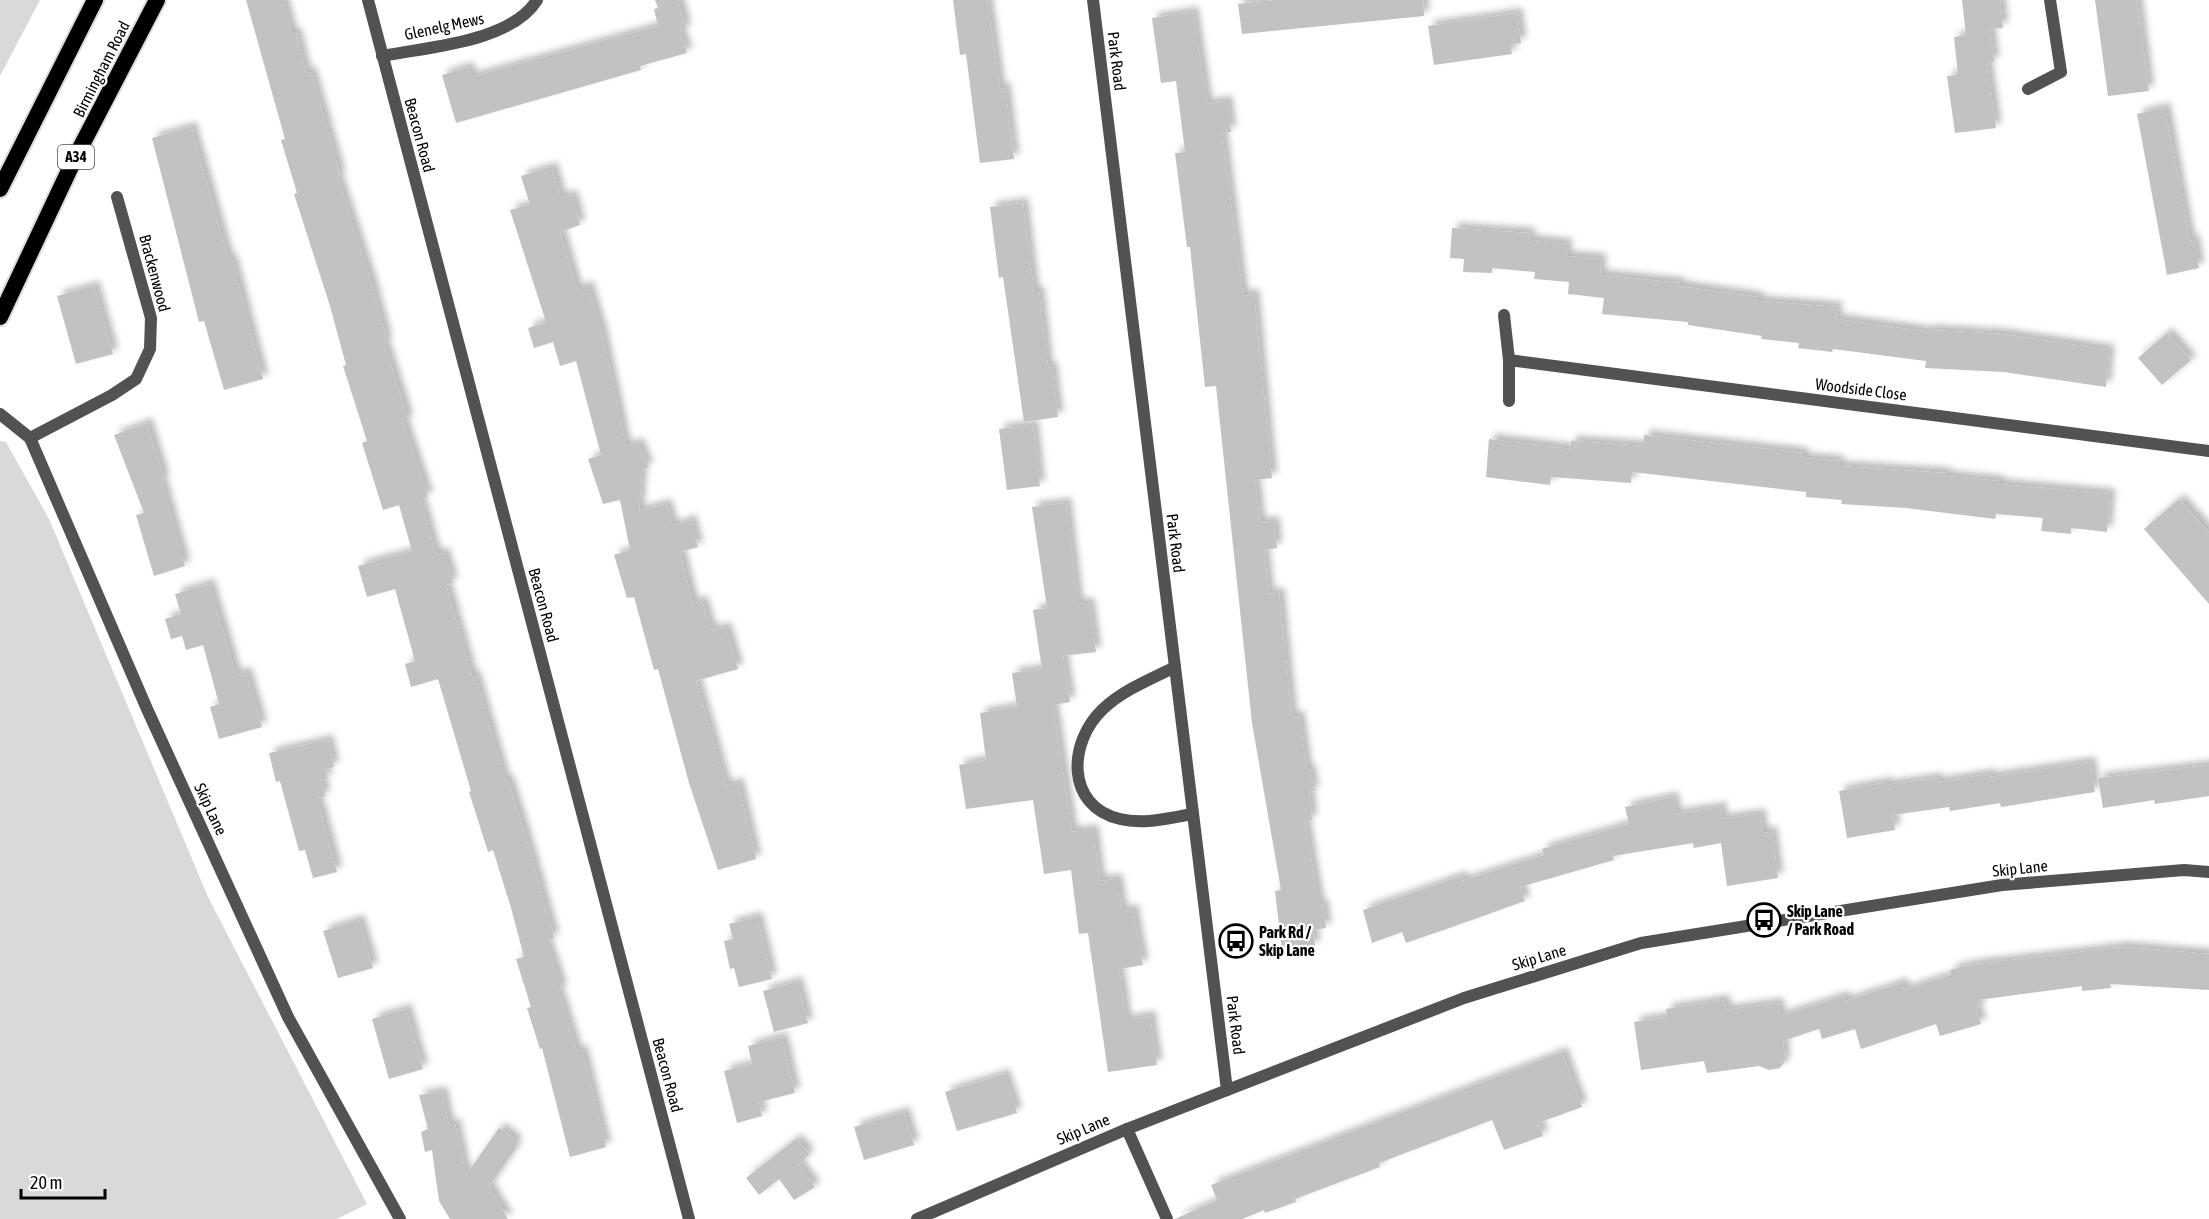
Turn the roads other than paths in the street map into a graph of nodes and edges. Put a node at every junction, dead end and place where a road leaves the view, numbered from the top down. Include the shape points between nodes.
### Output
1 (95, 0) edge
2 (157, 0) edge
3 (368, 0) edge
4 (537, 0) edge
5 (1093, 0) edge
6 (2050, 0) edge
7 (382, 56) junction
8 (2028, 89) dead end
9 (0, 189) edge
10 (117, 197) dead end
11 (1504, 315) dead end
12 (0, 318) edge
13 (1509, 360) junction
14 (1509, 401) dead end
15 (0, 414) edge
16 (30, 438) junction
17 (2209, 451) edge
18 (1175, 667) junction
19 (1193, 814) junction
20 (2209, 872) edge
21 (1227, 1090) junction
22 (1127, 1129) junction
23 (400, 1219) edge
24 (689, 1219) edge
25 (917, 1219) edge
26 (1167, 1219) edge

1 - 9 highway
2 - 12 highway, Birmingham Road / A34 via 74,160
3 - 7 street, Beacon Road
4 - 7 street, Glenelg Mews via 530,12 496,33
5 - 18 street, Park Road
6 - 8 street via 2061,72
7 - 24 street, Beacon Road
10 - 16 street, Brackenwood via 151,318 150,349 136,379
11 - 13 street
13 - 14 street
13 - 17 street, Woodside Close
15 - 16 street, Skip Lane
16 - 23 street, Skip Lane via 147,709 288,1017
18 - 19 street, Park Road
18 - 19 street via 1140,684 1102,710 1087,731 1077,769 1083,793 1103,814 1146,822
19 - 21 street, Park Road
20 - 21 street, Skip Lane via 2184,870 2002,885 1641,943 1464,998
21 - 22 street, Skip Lane
22 - 25 street, Skip Lane
22 - 26 street

